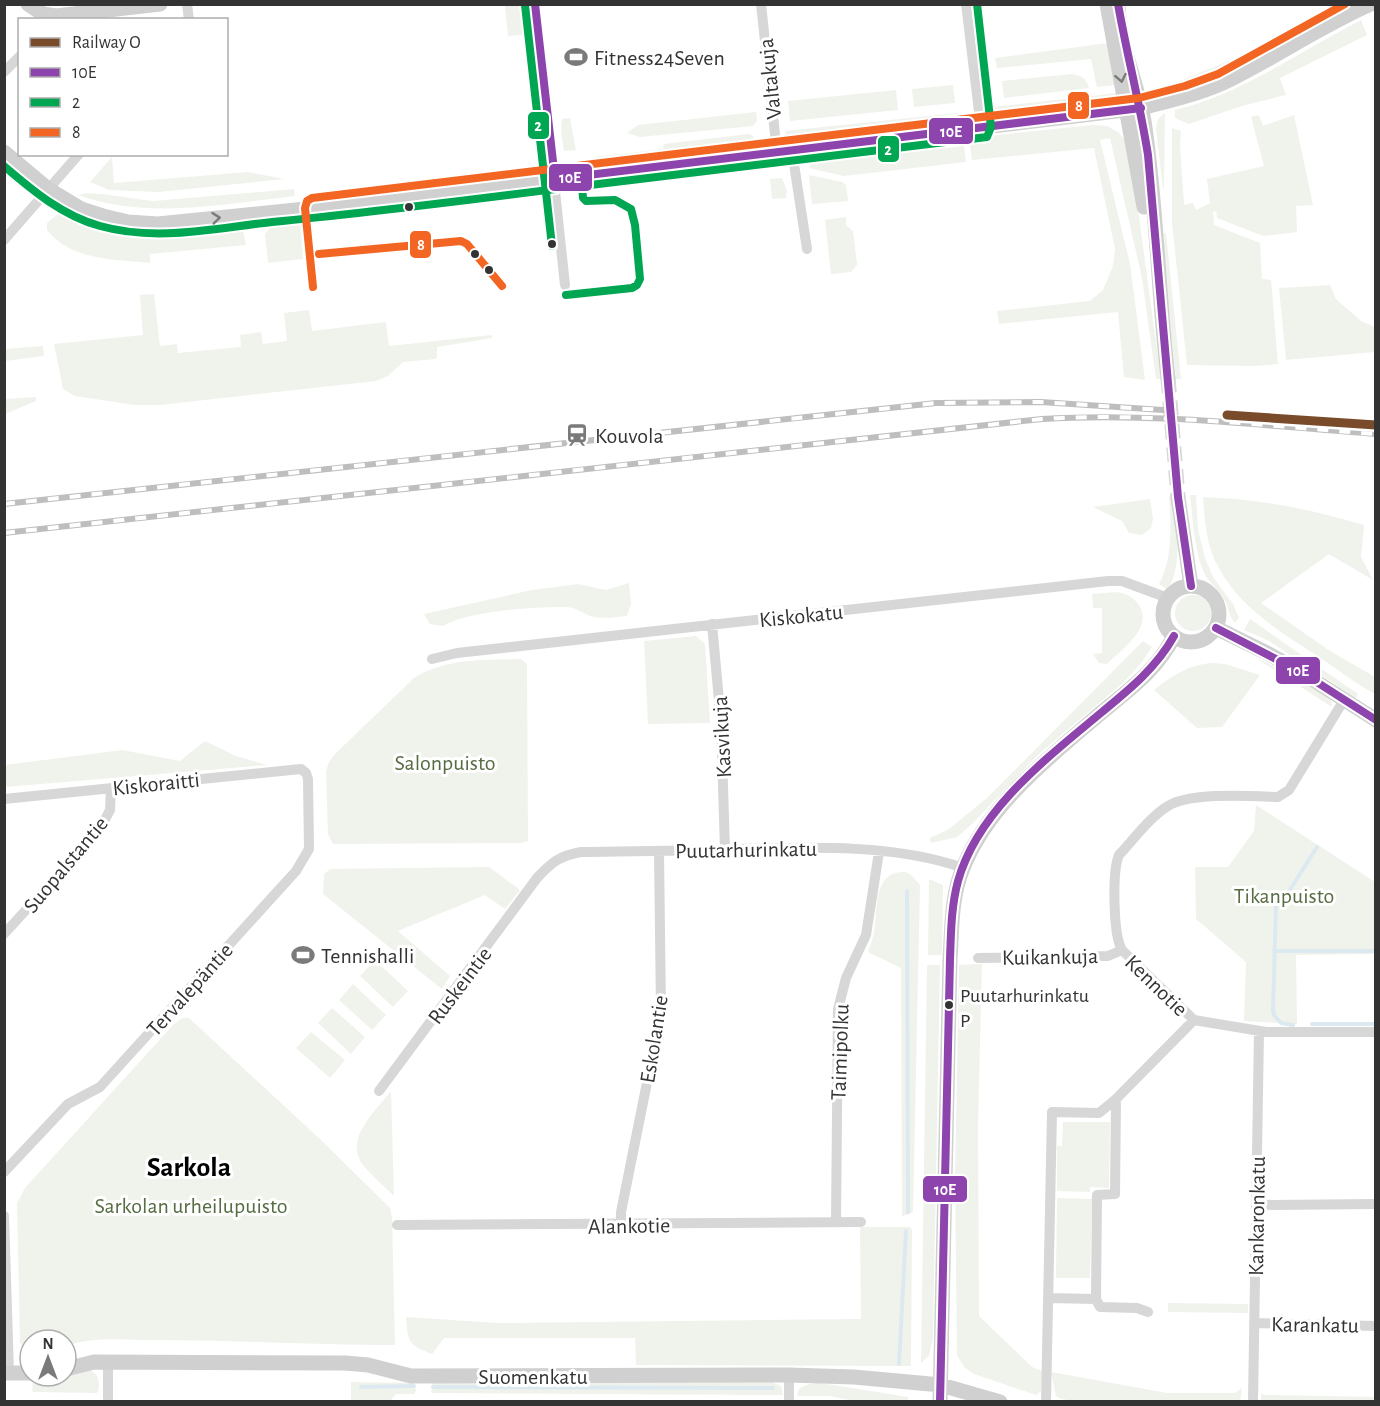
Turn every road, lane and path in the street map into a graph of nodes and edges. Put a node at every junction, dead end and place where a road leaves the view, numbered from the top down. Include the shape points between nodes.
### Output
1 (28, 4) edge
2 (160, 4) edge
3 (535, 4) edge
4 (761, 4) edge
5 (966, 4) edge
6 (1107, 4) edge
7 (1118, 4) edge
8 (1371, 4) edge
9 (59, 13) edge
10 (18, 58) edge
11 (4, 72) edge
12 (1134, 109) junction
13 (981, 128) junction
14 (784, 152) junction
15 (4, 153) edge
16 (77, 156) edge
17 (555, 178) junction
18 (48, 189) junction
19 (4, 240) edge
20 (807, 249) dead end
21 (565, 285) dead end
22 (1168, 378) tunnel mouth
23 (1178, 497) tunnel mouth
24 (1191, 586) junction
25 (1168, 598) junction
26 (712, 624) junction
27 (1216, 628) junction
28 (1174, 636) junction
29 (432, 659) dead end
30 (1344, 700) junction
31 (1376, 720) edge
32 (306, 773) joint
33 (111, 788) junction
34 (4, 799) edge
35 (725, 850) junction
36 (658, 851) junction
37 (879, 852) junction
38 (963, 868) junction
39 (537, 878) joint
40 (4, 934) edge
41 (1122, 951) junction
42 (978, 958) dead end
43 (1194, 1020) junction
44 (1259, 1031) junction
45 (1376, 1032) edge
46 (380, 1091) dead end
47 (1116, 1099) junction
48 (4, 1172) edge
49 (1376, 1204) edge
50 (1256, 1205) junction
51 (4, 1216) edge
52 (836, 1222) junction
53 (861, 1222) dead end
54 (396, 1225) dead end
55 (621, 1225) junction
56 (5, 1241) edge
57 (1048, 1298) junction
58 (1096, 1299) junction
59 (1148, 1312) dead end
60 (1254, 1323) junction
61 (1376, 1326) edge
62 (108, 1362) junction
63 (78, 1366) edge
64 (7, 1373) edge
65 (789, 1375) junction
66 (941, 1385) junction
67 (108, 1401) edge
68 (789, 1401) edge
69 (940, 1401) edge
70 (1000, 1401) edge
71 (1046, 1401) edge
72 (1253, 1401) edge

1 - 9 street via 43,14
2 - 9 street
3 - 17 street
4 - 14 street, Valtakuja
5 - 13 street
6 -> 12 street
7 - 12 street
8 - 12 street via 1225,82
10 - 11 street
12 - 13 street
12 - 22 street via 1151,184
13 - 14 street
14 - 17 street
14 - 20 street, Valtakuja
15 - 18 street
16 - 18 street
18 -> 17 street via 81,209 128,222 158,224
17 - 21 street
18 - 19 street
23 - 24 street
24 - 25 street
24 - 27 street via 1207,590 1218,603
25 - 26 street, Kiskokatu via 1122,580
25 - 28 street via 1164,622
26 - 29 street, Kiskokatu
26 - 35 street, Kasvikuja via 721,722
27 - 28 street via 1202,640 1192,642
27 - 30 street via 1267,652
28 - 38 street via 1144,677 1027,779 993,818
30 - 31 street
30 - 41 street, Kennotie via 1289,790 1278,797 1188,799 1167,806 1119,855 1115,877 1116,937
32 - 33 street, Kiskoraitti via 292,769
32 - 48 street, Tervalepäntie via 309,849 303,861 100,1087 68,1104
33 - 34 street, Kiskoraitti
33 - 40 street, Suopalstantie via 110,810 99,829
35 - 36 street, Puutarhurinkatu
35 - 37 street, Puutarhurinkatu via 807,848
36 - 39 street, Puutarhurinkatu via 571,854 550,864
36 - 55 street, Eskolantie via 661,1013
37 - 38 street, Puutarhurinkatu via 938,860
37 - 52 street, Taimipolku via 866,935 846,978 838,1009
38 - 66 street via 954,904 950,959
39 - 46 street, Ruskeintie
41 - 42 street, Kuikankuja via 1108,956
41 - 43 street, Kennotie
43 - 44 street, Kennotie
43 - 47 street
44 - 45 street, Kennotie
44 - 50 street, Kankaronkatu
47 - 57 street via 1099,1113 1052,1112
47 - 58 street via 1115,1194 1098,1195
49 - 50 street
50 - 60 street, Kankaronkatu
51 - 56 street
52 - 53 street, Alankotie
52 - 55 street, Alankotie
54 - 55 street, Alankotie
56 - 64 street
57 - 58 street
57 - 71 street
58 - 59 street via 1100,1307
60 - 61 street, Karankatu
60 - 72 street, Kankaronkatu
62 - 63 street, Suomenkatu
62 - 65 street, Suomenkatu via 345,1363 423,1376
62 - 67 street
65 - 66 street, Suomenkatu
65 - 68 street
66 - 69 street
66 - 70 street, Suomenkatu

